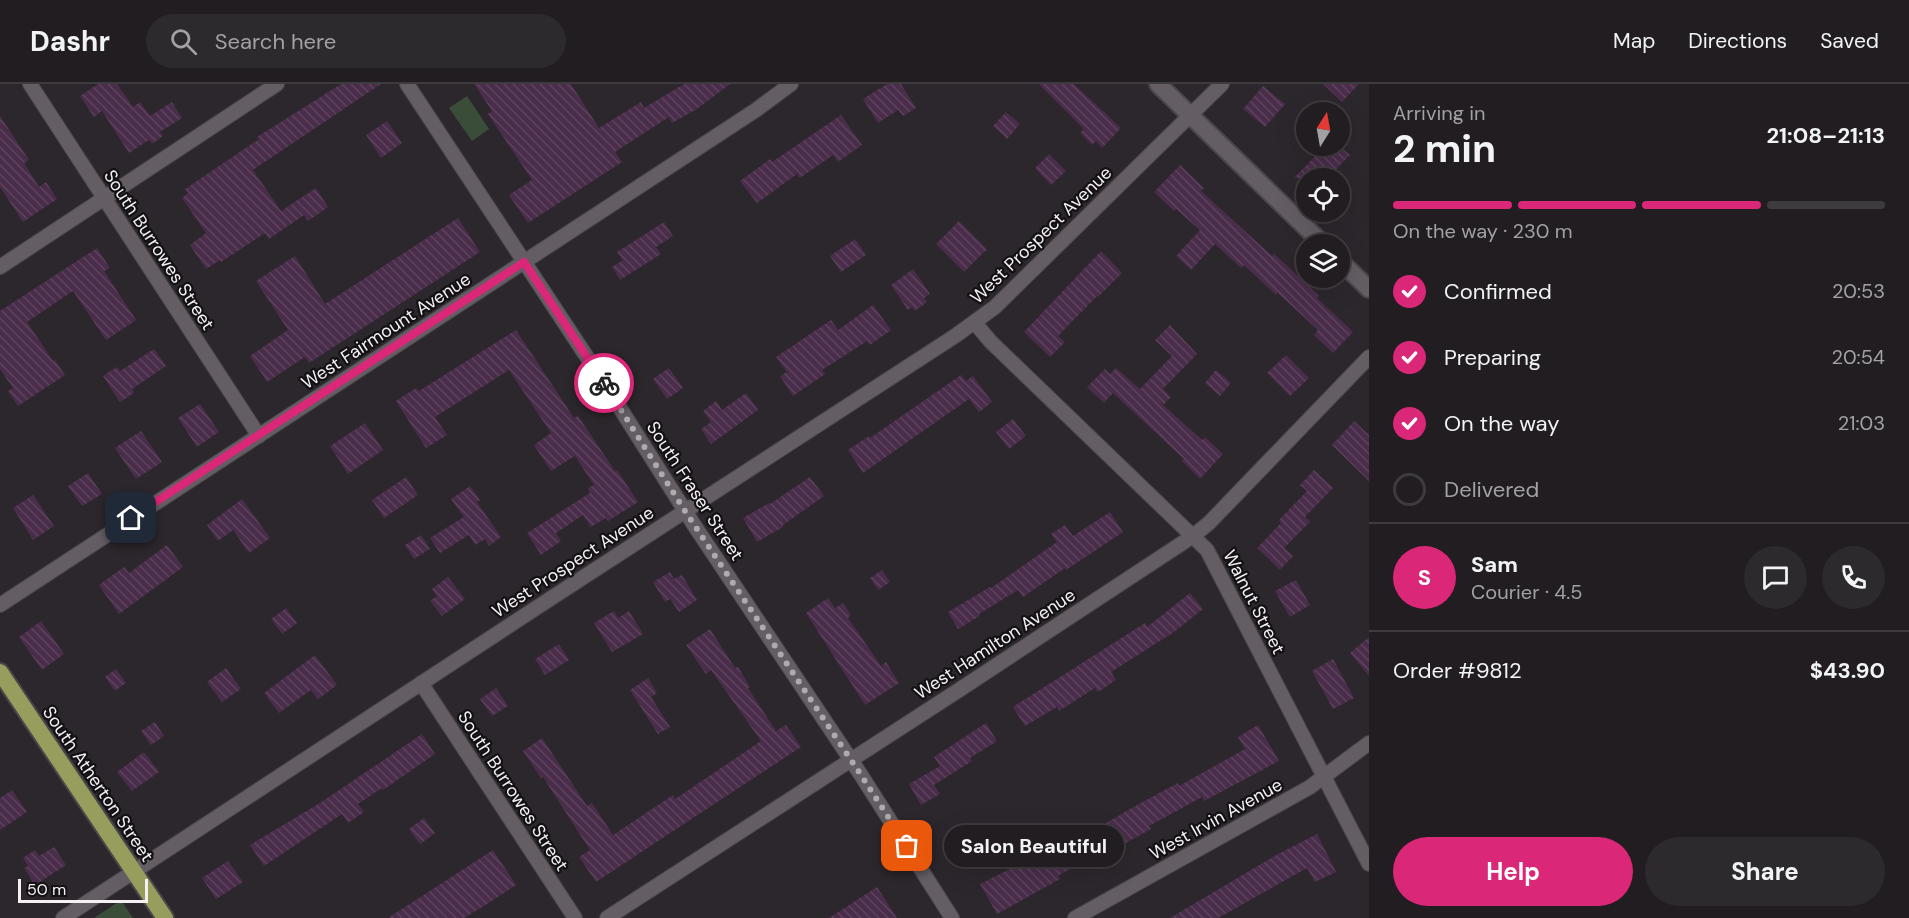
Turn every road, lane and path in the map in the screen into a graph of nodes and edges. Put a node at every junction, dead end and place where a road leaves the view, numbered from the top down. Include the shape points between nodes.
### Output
1 (30, 84) edge
2 (277, 84) edge
3 (407, 84) edge
4 (791, 84) edge
5 (1158, 84) edge
6 (1222, 84) edge
7 (1190, 116) junction
8 (104, 198) junction
9 (1313, 234) edge
10 (524, 262) junction
11 (0, 267) edge
12 (1350, 271) edge
13 (1369, 289) edge
14 (974, 322) junction
15 (1369, 357) edge
16 (259, 436) junction
17 (685, 511) junction
18 (1192, 536) junction
19 (0, 606) edge
20 (0, 672) edge
21 (421, 683) junction
22 (1369, 744) edge
23 (851, 759) junction
24 (1324, 778) junction
25 (1369, 864) edge
26 (133, 871) junction
27 (63, 918) edge
28 (165, 918) edge
29 (575, 918) edge
30 (607, 918) edge
31 (952, 918) edge
32 (1075, 918) edge

1 - 8 street, South Burrowes Street
2 - 8 street
3 - 10 street, South Fraser Street
4 - 10 street, West Fairmount Avenue
5 - 7 street
6 - 7 street, West Prospect Avenue
7 - 9 street
7 - 14 street, West Prospect Avenue
8 - 11 street
8 - 16 street, South Burrowes Street
10 - 16 street, West Fairmount Avenue
10 - 17 street, South Fraser Street
12 - 13 street
14 - 17 street, West Prospect Avenue
14 - 18 street, Walnut Street
15 - 18 street, West Hamilton Avenue
16 - 19 street, West Fairmount Avenue
17 - 21 street, West Prospect Avenue
17 - 23 street, South Fraser Street
18 - 23 street, West Hamilton Avenue
18 - 24 street, Walnut Street via 1207,550
20 - 26 main road, South Atherton Street
21 - 26 street, West Prospect Avenue
21 - 29 street, South Burrowes Street
22 - 24 street, West Irvin Avenue
23 - 30 street, West Hamilton Avenue
23 - 31 street, South Fraser Street
24 - 25 street, Walnut Street
24 - 32 street, West Irvin Avenue
26 - 27 street, West Prospect Avenue
26 - 28 main road, South Atherton Street

